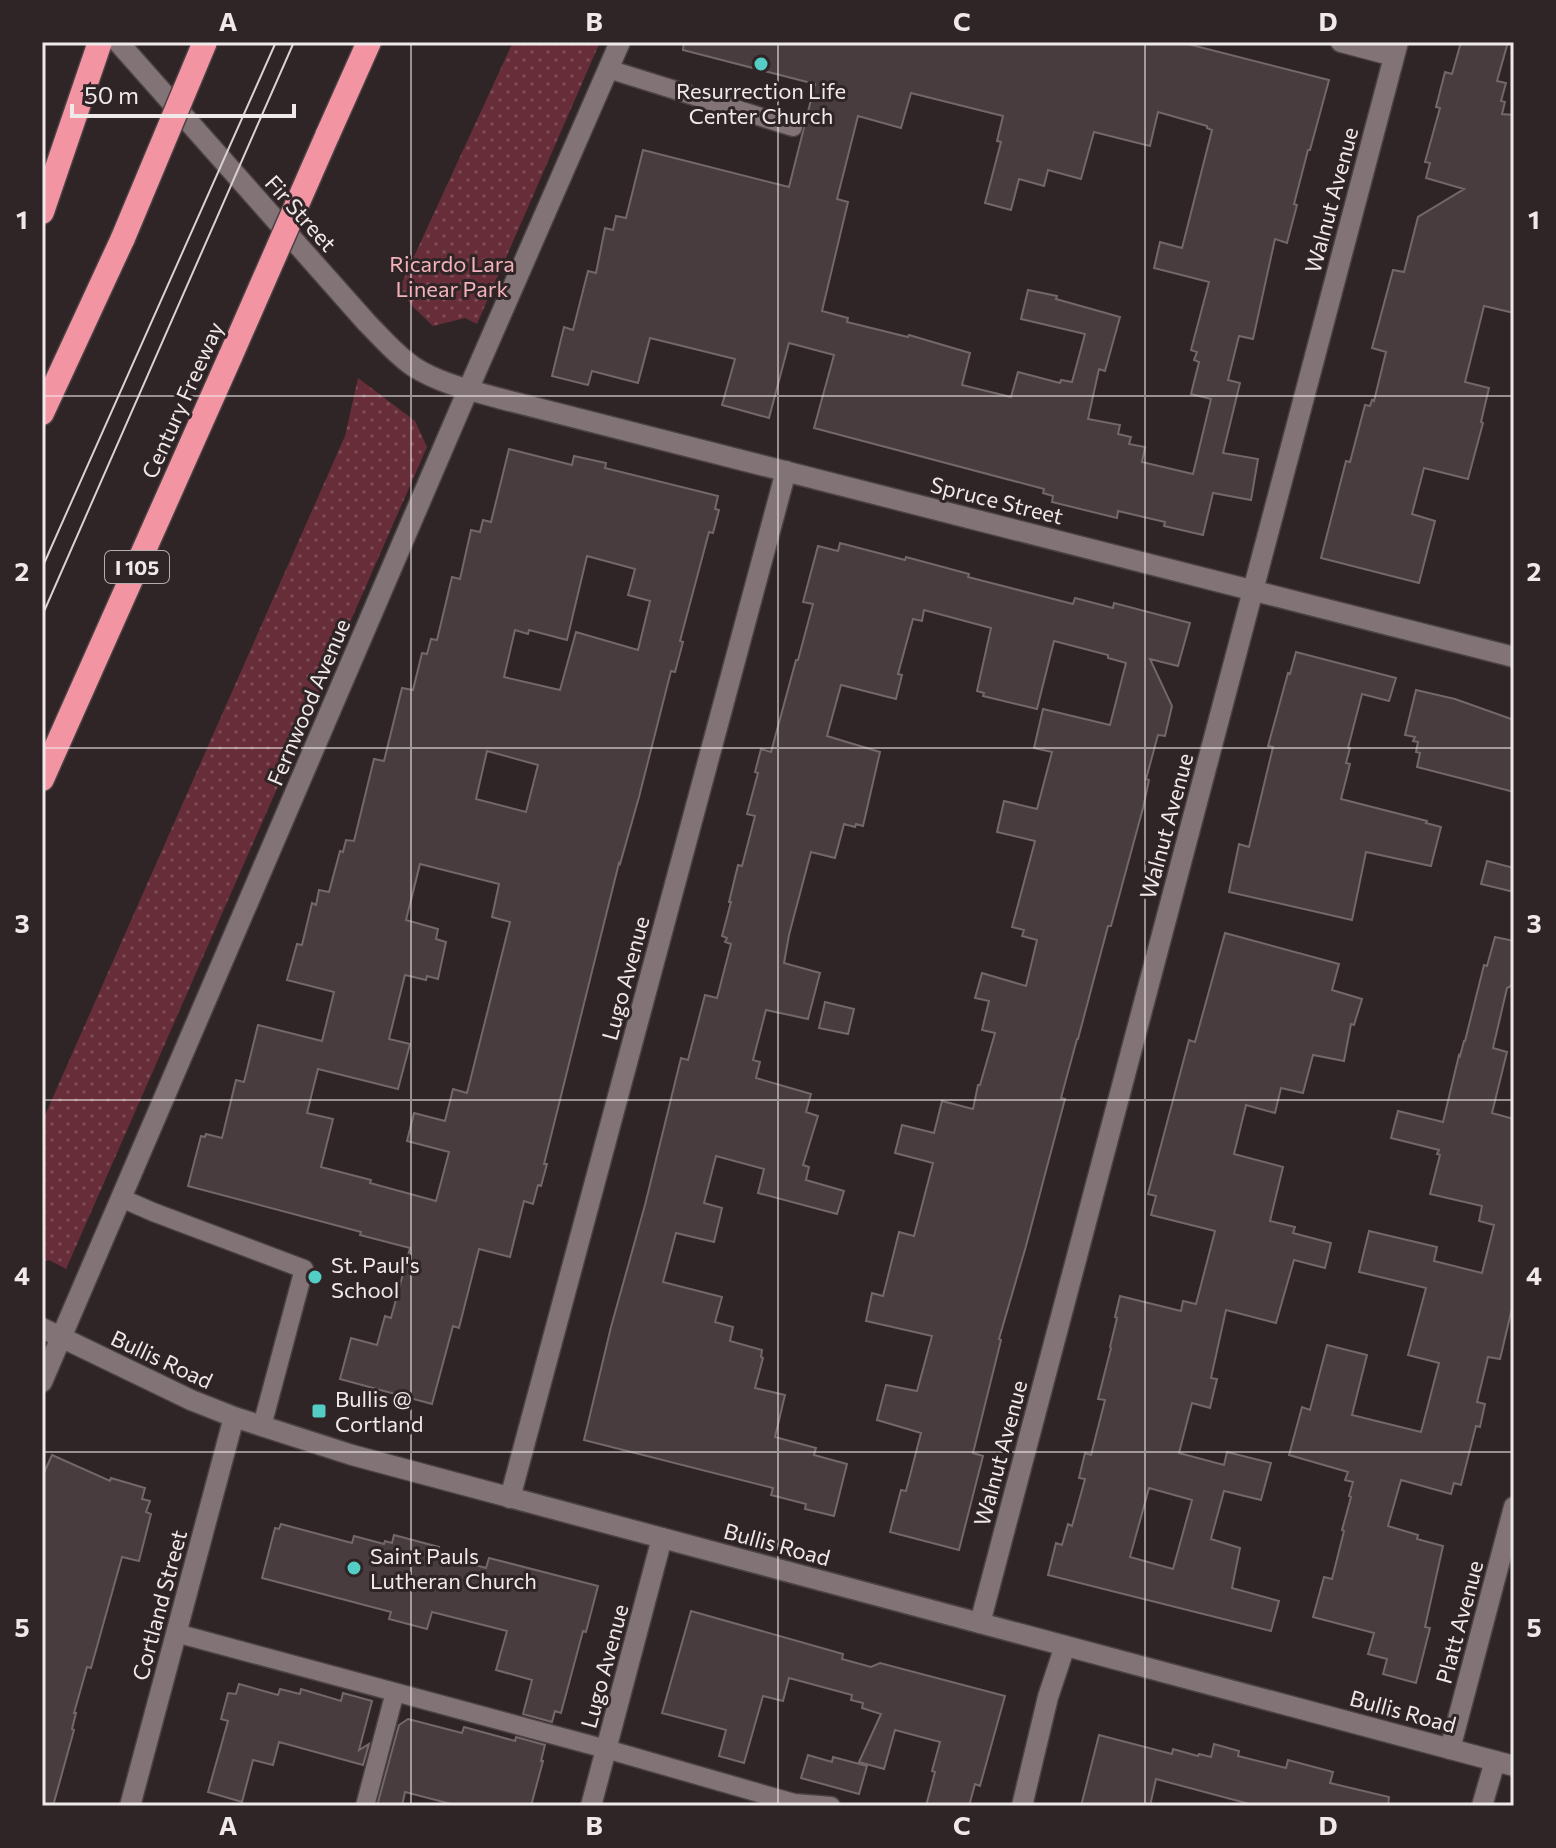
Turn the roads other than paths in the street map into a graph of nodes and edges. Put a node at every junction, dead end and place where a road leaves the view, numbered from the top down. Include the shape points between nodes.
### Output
1 (100, 42) edge
2 (118, 42) edge
3 (205, 42) edge
4 (369, 42) edge
5 (620, 42) edge
6 (1341, 42) edge
7 (1396, 49) edge
8 (608, 69) junction
9 (793, 127) dead end
10 (42, 212) edge
11 (468, 390) junction
12 (42, 413) edge
13 (786, 471) junction
14 (1253, 590) junction
15 (1514, 657) edge
16 (42, 779) edge
17 (121, 1198) junction
18 (42, 1328) edge
19 (61, 1338) junction
20 (42, 1382) edge
21 (234, 1417) junction
22 (262, 1426) junction
23 (510, 1498) junction
24 (1514, 1507) edge
25 (662, 1538) junction
26 (980, 1623) junction
27 (176, 1633) junction
28 (1065, 1646) junction
29 (395, 1692) junction
30 (606, 1749) junction
31 (1450, 1749) junction
32 (1504, 1764) edge
33 (794, 1805) edge
34 (130, 1806) edge
35 (365, 1806) edge
36 (591, 1806) edge
37 (831, 1806) edge
38 (1022, 1806) edge
39 (1482, 1806) edge

1 - 10 highway
2 - 11 street, Fir Street via 396,352 414,367
3 - 12 highway, bridge
4 - 16 highway, Century Freeway / I 105, bridge
5 - 8 street, Fernwood Avenue
6 - 7 street
7 - 14 street, Walnut Avenue
8 - 9 lane
8 - 11 street, Fernwood Avenue
11 - 13 street, Spruce Street
11 - 17 street, Fernwood Avenue
13 - 14 street, Spruce Street
13 - 23 street, Lugo Avenue
14 - 15 street, Spruce Street
14 - 26 street, Walnut Avenue
17 - 19 street, Fernwood Avenue
17 - 22 lane via 304,1269
18 - 19 street, Bullis Road
19 - 20 street, Fernwood Avenue
19 - 21 street, Bullis Road
21 - 22 street, Bullis Road
21 - 27 street, Cortland Street
22 - 23 street, Bullis Road
23 - 25 street, Bullis Road
24 - 31 street, Platt Avenue
25 - 26 street, Bullis Road
25 - 30 street, Lugo Avenue
26 - 28 street, Bullis Road
27 - 29 lane
27 - 34 street, Cortland Street
28 - 31 street, Bullis Road
28 - 38 street
29 - 30 lane
29 - 35 lane
30 - 33 lane
30 - 36 street, Lugo Avenue
31 - 32 street, Bullis Road
32 - 39 street
33 - 37 lane

